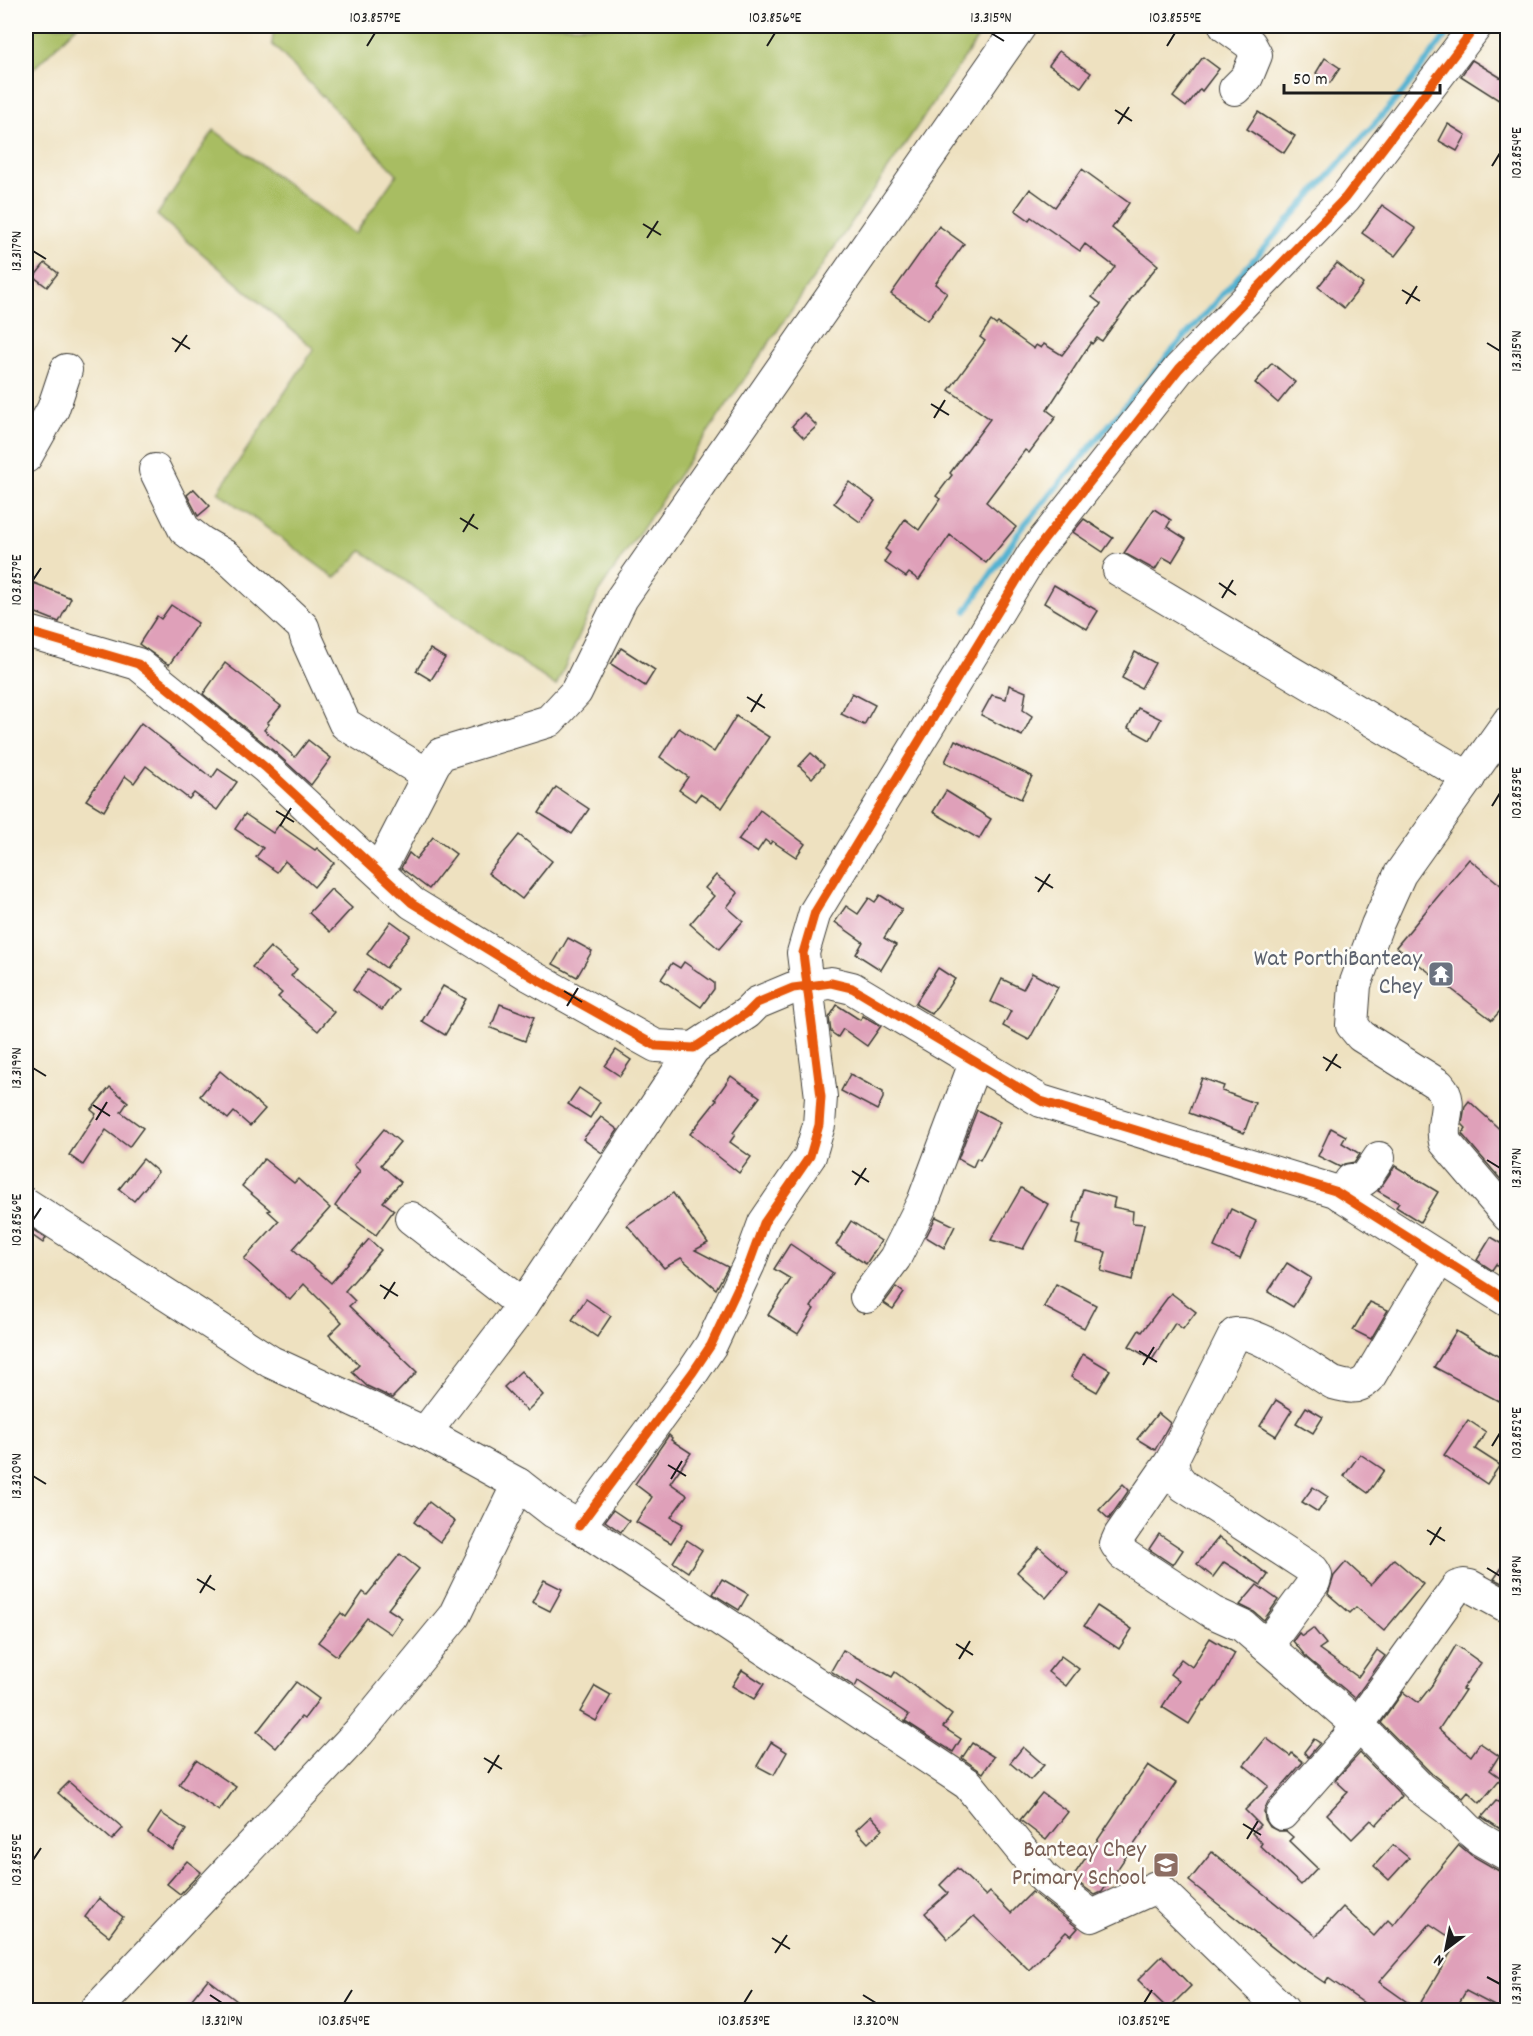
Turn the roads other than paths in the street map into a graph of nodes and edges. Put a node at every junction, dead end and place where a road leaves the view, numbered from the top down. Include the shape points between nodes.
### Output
1 (1020, 26) edge
2 (1225, 26) edge
3 (1476, 26) edge
4 (1235, 89) dead end
5 (66, 370) dead end
6 (26, 457) edge
7 (155, 470) dead end
8 (1119, 570) dead end
9 (26, 631) edge
10 (1508, 722) edge
11 (428, 775) junction
12 (1469, 778) junction
13 (379, 871) junction
14 (801, 987) junction
15 (694, 1048) junction
16 (975, 1063) junction
17 (1379, 1158) dead end
18 (1341, 1195) junction
19 (26, 1204) edge
20 (1508, 1216) edge
21 (411, 1218) dead end
22 (1439, 1259) junction
23 (866, 1297) dead end
24 (1508, 1301) edge
25 (523, 1305) junction
26 (426, 1433) junction
27 (1172, 1460) junction
28 (540, 1503) junction
29 (1508, 1607) edge
30 (1269, 1648) junction
31 (1358, 1725) junction
32 (1282, 1814) dead end
33 (1508, 1855) edge
34 (96, 2010) edge
35 (1283, 2010) edge

1 - 11 street via 622,598 576,692 549,721 441,754
2 - 4 street via 1250,44 1256,55 1247,77
3 - 14 street via 1345,198 1179,369 1033,554 815,912 803,953
5 - 6 street via 53,409
7 - 11 street via 184,529 226,557 303,627 345,724
8 - 12 street
9 - 13 street via 138,664 265,767
10 - 12 street
11 - 13 street
12 - 20 street via 1400,874 1355,985 1352,1025 1362,1036 1447,1094 1445,1142
13 - 15 street via 412,903 625,1029 656,1046
14 - 15 street via 765,1000
14 - 16 street via 831,983 852,988
14 - 28 street via 810,1016 821,1097 819,1125 810,1156 764,1223 711,1345 693,1372
15 - 25 street
16 - 18 street via 1041,1101 1323,1186
16 - 23 street via 923,1202 895,1258
17 - 18 street via 1365,1179 1351,1180
18 - 22 street
19 - 26 street via 272,1362
21 - 25 street
22 - 24 street
22 - 27 street via 1362,1385 1333,1383 1265,1341 1243,1332 1235,1334
25 - 26 street
26 - 28 street
27 - 30 street via 1175,1475 1184,1486 1316,1575
27 - 30 street via 1116,1544 1123,1554 1212,1612 1243,1626
28 - 34 street via 497,1531 454,1616 359,1732
28 - 35 street via 968,1784 1044,1878 1092,1916 1156,1887
29 - 31 street via 1470,1586 1457,1587
30 - 31 street
31 - 32 street
31 - 33 street via 1420,1788 1480,1839

